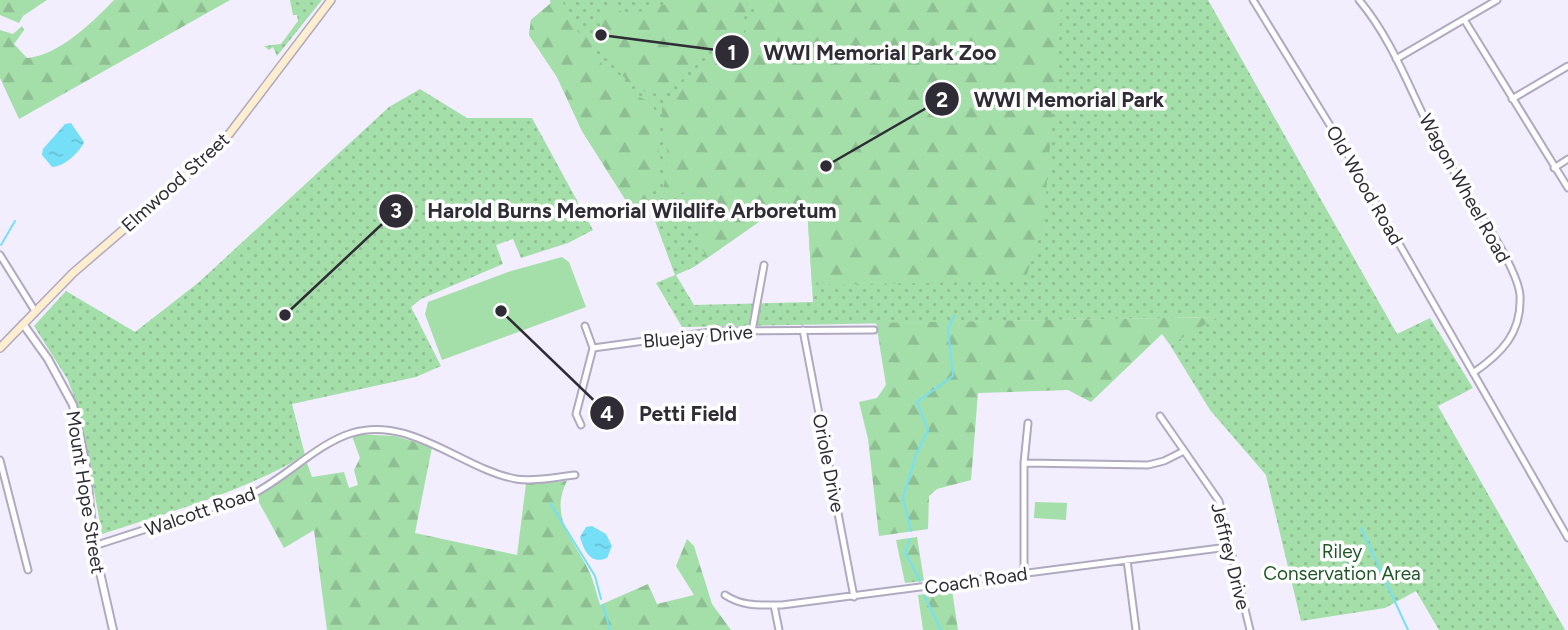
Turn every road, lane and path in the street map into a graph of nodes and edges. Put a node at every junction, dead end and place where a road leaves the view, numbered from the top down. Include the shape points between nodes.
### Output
1 (331, 0) edge
2 (1253, 0) edge
3 (1359, 0) edge
4 (1497, 0) edge
5 (1465, 21) junction
6 (1396, 58) junction
7 (1568, 66) edge
8 (1512, 99) junction
9 (1568, 159) edge
10 (1554, 168) junction
11 (1568, 188) edge
12 (0, 256) edge
13 (764, 265) dead end
14 (35, 312) junction
15 (23, 324) junction
16 (586, 326) dead end
17 (803, 330) junction
18 (874, 330) dead end
19 (752, 331) junction
20 (0, 348) edge
21 (593, 348) junction
22 (1473, 373) junction
23 (1160, 416) dead end
24 (1028, 424) dead end
25 (581, 425) dead end
26 (1184, 450) junction
27 (0, 460) edge
28 (1024, 463) junction
29 (2, 472) edge
30 (575, 475) dead end
31 (1568, 538) edge
32 (94, 546) junction
33 (1228, 548) junction
34 (1127, 560) junction
35 (28, 570) dead end
36 (1024, 573) junction
37 (725, 594) dead end
38 (854, 597) junction
39 (774, 605) junction
40 (113, 630) edge
41 (779, 630) edge
42 (1136, 630) edge
43 (1250, 630) edge

1 - 14 main road, Elmwood Street via 208,157 73,273
2 - 22 street, Old Wood Road
3 - 6 street, Wagon Wheel Road
4 - 5 street
5 - 6 street
5 - 8 street
6 - 22 street, Wagon Wheel Road via 1440,150 1518,286 1518,320 1511,339
7 - 8 street
8 - 10 street
9 - 10 street
10 - 11 street
12 - 14 street
13 - 19 street
14 - 15 main road, Elmwood Street
15 - 20 main road, Elmwood Street
15 - 32 street, Mount Hope Street via 74,405
16 - 21 street
17 - 18 street, Bluejay Drive
17 - 19 street, Bluejay Drive
17 - 38 street, Oriole Drive
19 - 21 street, Bluejay Drive via 668,336
21 - 25 street via 576,414
22 - 31 street, Old Wood Road
23 - 26 street, Jeffrey Drive
24 - 28 street
26 - 28 street via 1147,465
26 - 33 street, Jeffrey Drive via 1213,489
27 - 29 street
28 - 36 street
29 - 35 street
30 - 32 street, Walcott Road via 516,478 419,438 362,431 334,442 251,495
32 - 40 street, Mount Hope Street
33 - 34 street, Coach Road
33 - 43 street, Jeffrey Drive
34 - 36 street, Coach Road
34 - 42 street
36 - 38 street, Coach Road
37 - 39 street, Coach Road via 743,604
38 - 39 street, Coach Road
39 - 41 street

